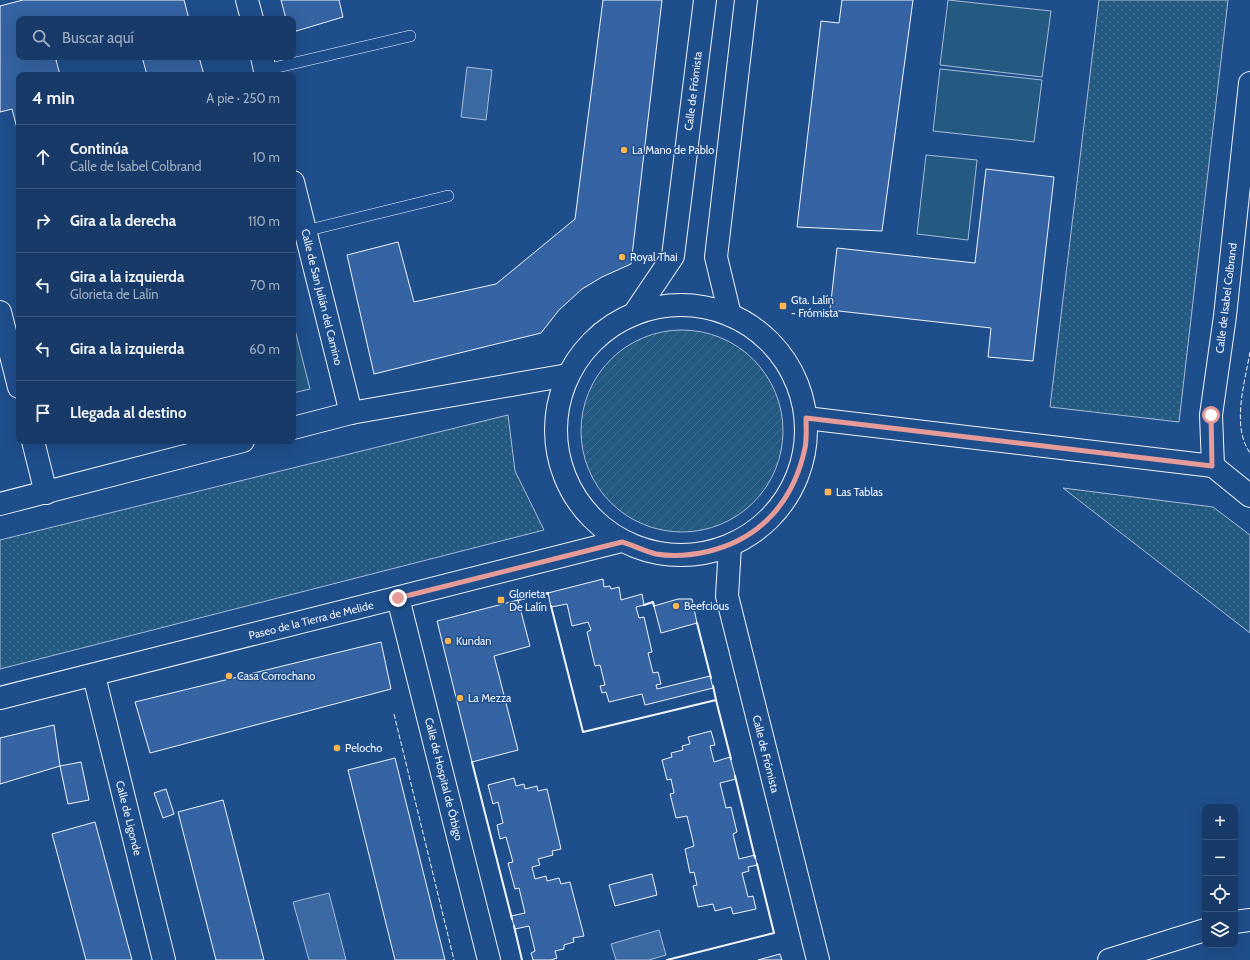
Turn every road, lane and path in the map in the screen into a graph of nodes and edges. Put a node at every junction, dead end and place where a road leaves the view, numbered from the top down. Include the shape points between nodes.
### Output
1 (247, 0) edge
2 (705, 0) edge
3 (746, 0) edge
4 (251, 16) edge
5 (410, 36) dead end
6 (264, 67) edge
7 (1250, 83) edge
8 (296, 194) edge
9 (448, 196) dead end
10 (305, 231) junction
11 (0, 312) edge
12 (634, 314) junction
13 (730, 315) junction
14 (568, 374) junction
15 (16, 375) edge
16 (351, 413) junction
17 (806, 418) junction
18 (296, 427) edge
19 (34, 444) edge
20 (232, 444) edge
21 (1212, 466) junction
22 (46, 493) junction
23 (1250, 496) edge
24 (0, 504) edge
25 (622, 542) junction
26 (730, 546) junction
27 (398, 598) junction
28 (94, 676) junction
29 (0, 698) edge
30 (1250, 920) edge
31 (1238, 922) edge
32 (1202, 931) edge
33 (164, 960) edge
34 (489, 960) edge
35 (818, 960) edge
36 (1109, 960) edge

1 - 4 street
2 - 12 street, Calle de Frómista via 672,256
3 - 13 street via 716,257
5 - 6 lane
7 - 21 street, Calle de Isabel Colbrand via 1226,308 1211,415
8 - 10 street, Calle de San Julián del Camino
9 - 10 lane
10 - 16 street, Calle de San Julián del Camino
11 - 15 street
12 - 13 street via 666,306 698,306
12 - 14 street via 608,328 585,349
13 - 17 street via 760,332 783,357 798,387
14 - 16 street
14 - 25 street via 557,411 557,450 568,487 590,518
16 - 18 street
17 - 21 street
17 - 26 street via 805,447 795,480 781,504 763,525
19 - 22 street
20 - 22 street
21 - 23 street
22 - 24 street
25 - 26 street via 656,554 692,555
25 - 27 street, Paseo de la Tierra de Melide
26 - 35 street, Calle de Frómista via 727,596
27 - 28 street, Paseo de la Tierra de Melide
27 - 34 street, Calle de Hospital de Órbigo
28 - 29 street, Paseo de la Tierra de Melide
28 - 33 street, Calle de Ligonde
30 - 31 street
32 - 36 street

